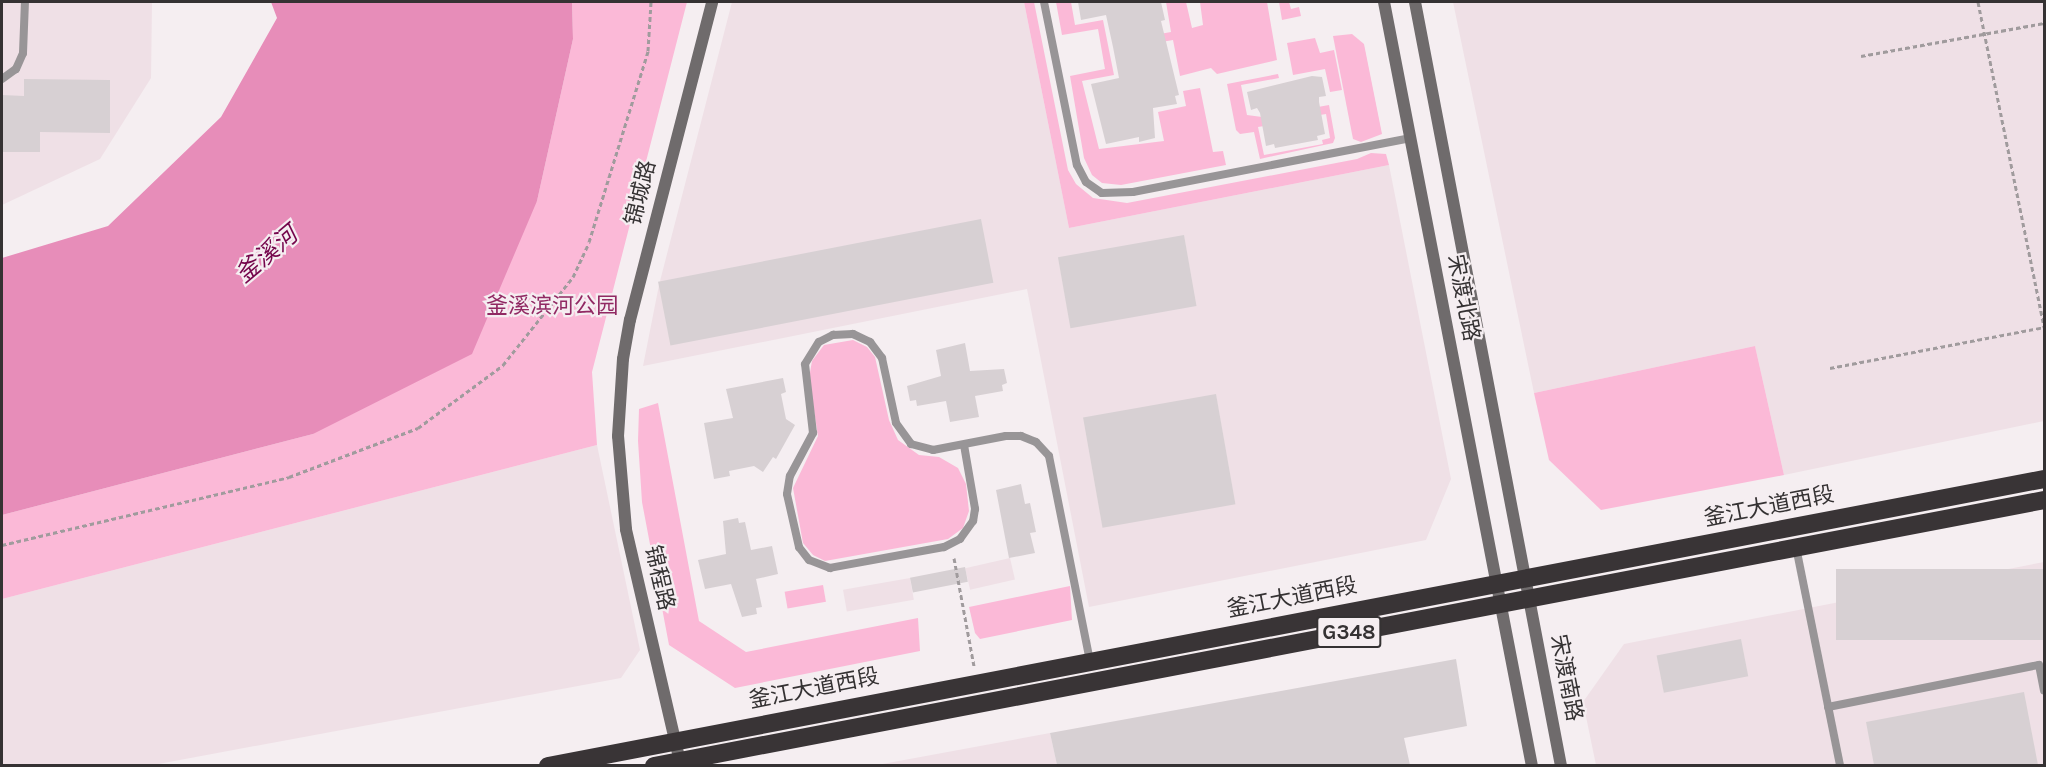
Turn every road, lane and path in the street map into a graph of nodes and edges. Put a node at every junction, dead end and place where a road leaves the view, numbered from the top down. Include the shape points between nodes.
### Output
1 (25, 2) edge
2 (651, 2) edge
3 (712, 2) edge
4 (1044, 2) edge
5 (1384, 2) edge
6 (1415, 2) edge
7 (1978, 2) edge
8 (2044, 23) edge
9 (1985, 34) junction
10 (1861, 56) dead end
11 (2, 79) edge
12 (1411, 138) junction
13 (2044, 327) edge
14 (1830, 368) dead end
15 (620, 397) joint
16 (964, 445) junction
17 (2044, 479) edge
18 (2044, 500) edge
19 (951, 544) junction
20 (2, 545) edge
21 (1796, 547) junction
22 (1525, 578) junction
23 (1497, 583) junction
24 (1529, 598) junction
25 (1500, 603) junction
26 (1090, 661) junction
27 (977, 682) junction
28 (2044, 691) edge
29 (1828, 707) junction
30 (675, 741) junction
31 (680, 763) edge
32 (548, 765) edge
33 (654, 765) edge
34 (1532, 765) edge
35 (1561, 765) edge
36 (1840, 765) edge

1 - 11 lane via 23,53 16,69
2 - 20 path via 648,51 589,242 573,277 503,365 418,428 289,477
3 - 15 main road, 锦城路 via 630,320
4 - 12 lane via 1077,165 1086,182 1102,193 1133,192
5 - 12 main road, 宋渡北路
6 - 22 main road, 宋渡北路
7 - 9 path
8 - 9 path
9 - 10 path
9 - 13 path
12 - 23 main road, 宋渡北路
13 - 14 path
15 - 30 main road, 锦程路 via 618,436 626,529
16 - 19 lane via 975,515 966,533
16 - 19 lane via 925,450 906,440 896,423 882,358 866,339 854,334 833,335 819,342 808,356 804,378 813,434 790,476 787,494 796,541 804,553 830,568
16 - 26 lane via 1021,436 1036,442 1049,456
17 - 22 highway, 釜江大道西段 / G348
18 - 21 highway, 釜江大道西段 / G348
19 - 27 path
21 - 24 highway, 釜江大道西段 / G348
21 - 29 lane
22 - 23 highway, 釜江大道西段 / G348
22 - 24 main road, 宋渡北路
23 - 25 main road, 宋渡北路
23 - 26 highway, 釜江大道西段 / G348
24 - 25 highway, 釜江大道西段 / G348
24 - 35 main road, 宋渡南路
25 - 31 highway, 釜江大道西段 / G348
25 - 34 main road
26 - 27 highway, 釜江大道西段 / G348
27 - 30 highway, 釜江大道西段 / G348
28 - 29 lane via 2039,665
29 - 36 lane
30 - 31 main road, 锦程路
30 - 32 highway, 釜江大道西段 / G348
31 - 33 highway, 釜江大道西段 / G348

